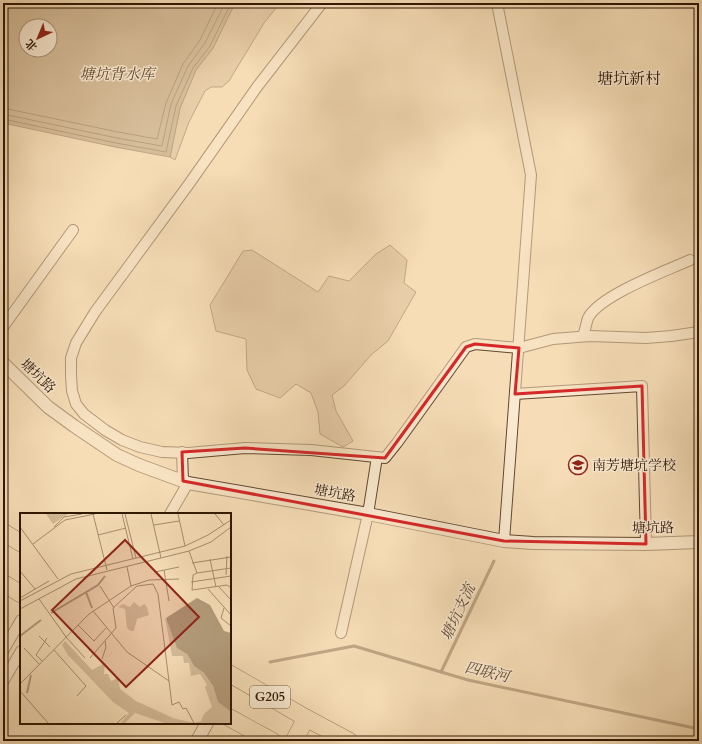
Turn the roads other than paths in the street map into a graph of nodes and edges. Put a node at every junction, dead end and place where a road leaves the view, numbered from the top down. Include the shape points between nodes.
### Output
1 (322, 3) edge
2 (497, 3) edge
3 (73, 230) dead end
4 (690, 260) dead end
5 (3, 326) edge
6 (699, 332) edge
7 (583, 336) junction
8 (519, 348) junction
9 (3, 363) edge
10 (515, 394) junction
11 (182, 452) junction
12 (378, 457) junction
13 (185, 482) junction
14 (170, 513) edge
15 (368, 514) junction
16 (3, 532) edge
17 (504, 541) junction
18 (20, 542) edge
19 (699, 542) edge
20 (646, 544) junction
21 (3, 583) edge
22 (20, 593) edge
23 (20, 622) edge
24 (341, 633) dead end
25 (3, 651) edge
26 (20, 653) edge
27 (231, 677) edge
28 (3, 682) edge
29 (306, 718) junction
30 (231, 719) edge
31 (206, 724) edge
32 (197, 741) edge
33 (272, 741) edge
34 (294, 741) edge
35 (349, 741) edge

1 - 11 street via 257,87 95,312 74,348 70,376 72,391 76,404 84,414 122,440 140,447 162,452
2 - 8 street via 531,175
3 - 5 street
4 - 7 street via 606,300 588,318
6 - 7 street via 646,338
7 - 8 street via 553,339
8 - 10 street
8 - 12 street via 476,344 466,347 385,458
9 - 13 street, 塘坑路 via 48,407 117,455
10 - 17 street
10 - 20 street via 642,386
11 - 12 street via 245,448 311,450
11 - 13 street
12 - 15 street
13 - 14 street
13 - 15 street, 塘坑路
15 - 17 street, 塘坑路
15 - 24 street
16 - 18 highway
17 - 20 street, 塘坑路
19 - 20 street, 塘坑路
21 - 22 highway
23 - 25 street
26 - 28 street
27 - 29 highway, G205
29 - 34 highway
29 - 35 highway, G205
30 - 33 highway, G205
31 - 32 street

